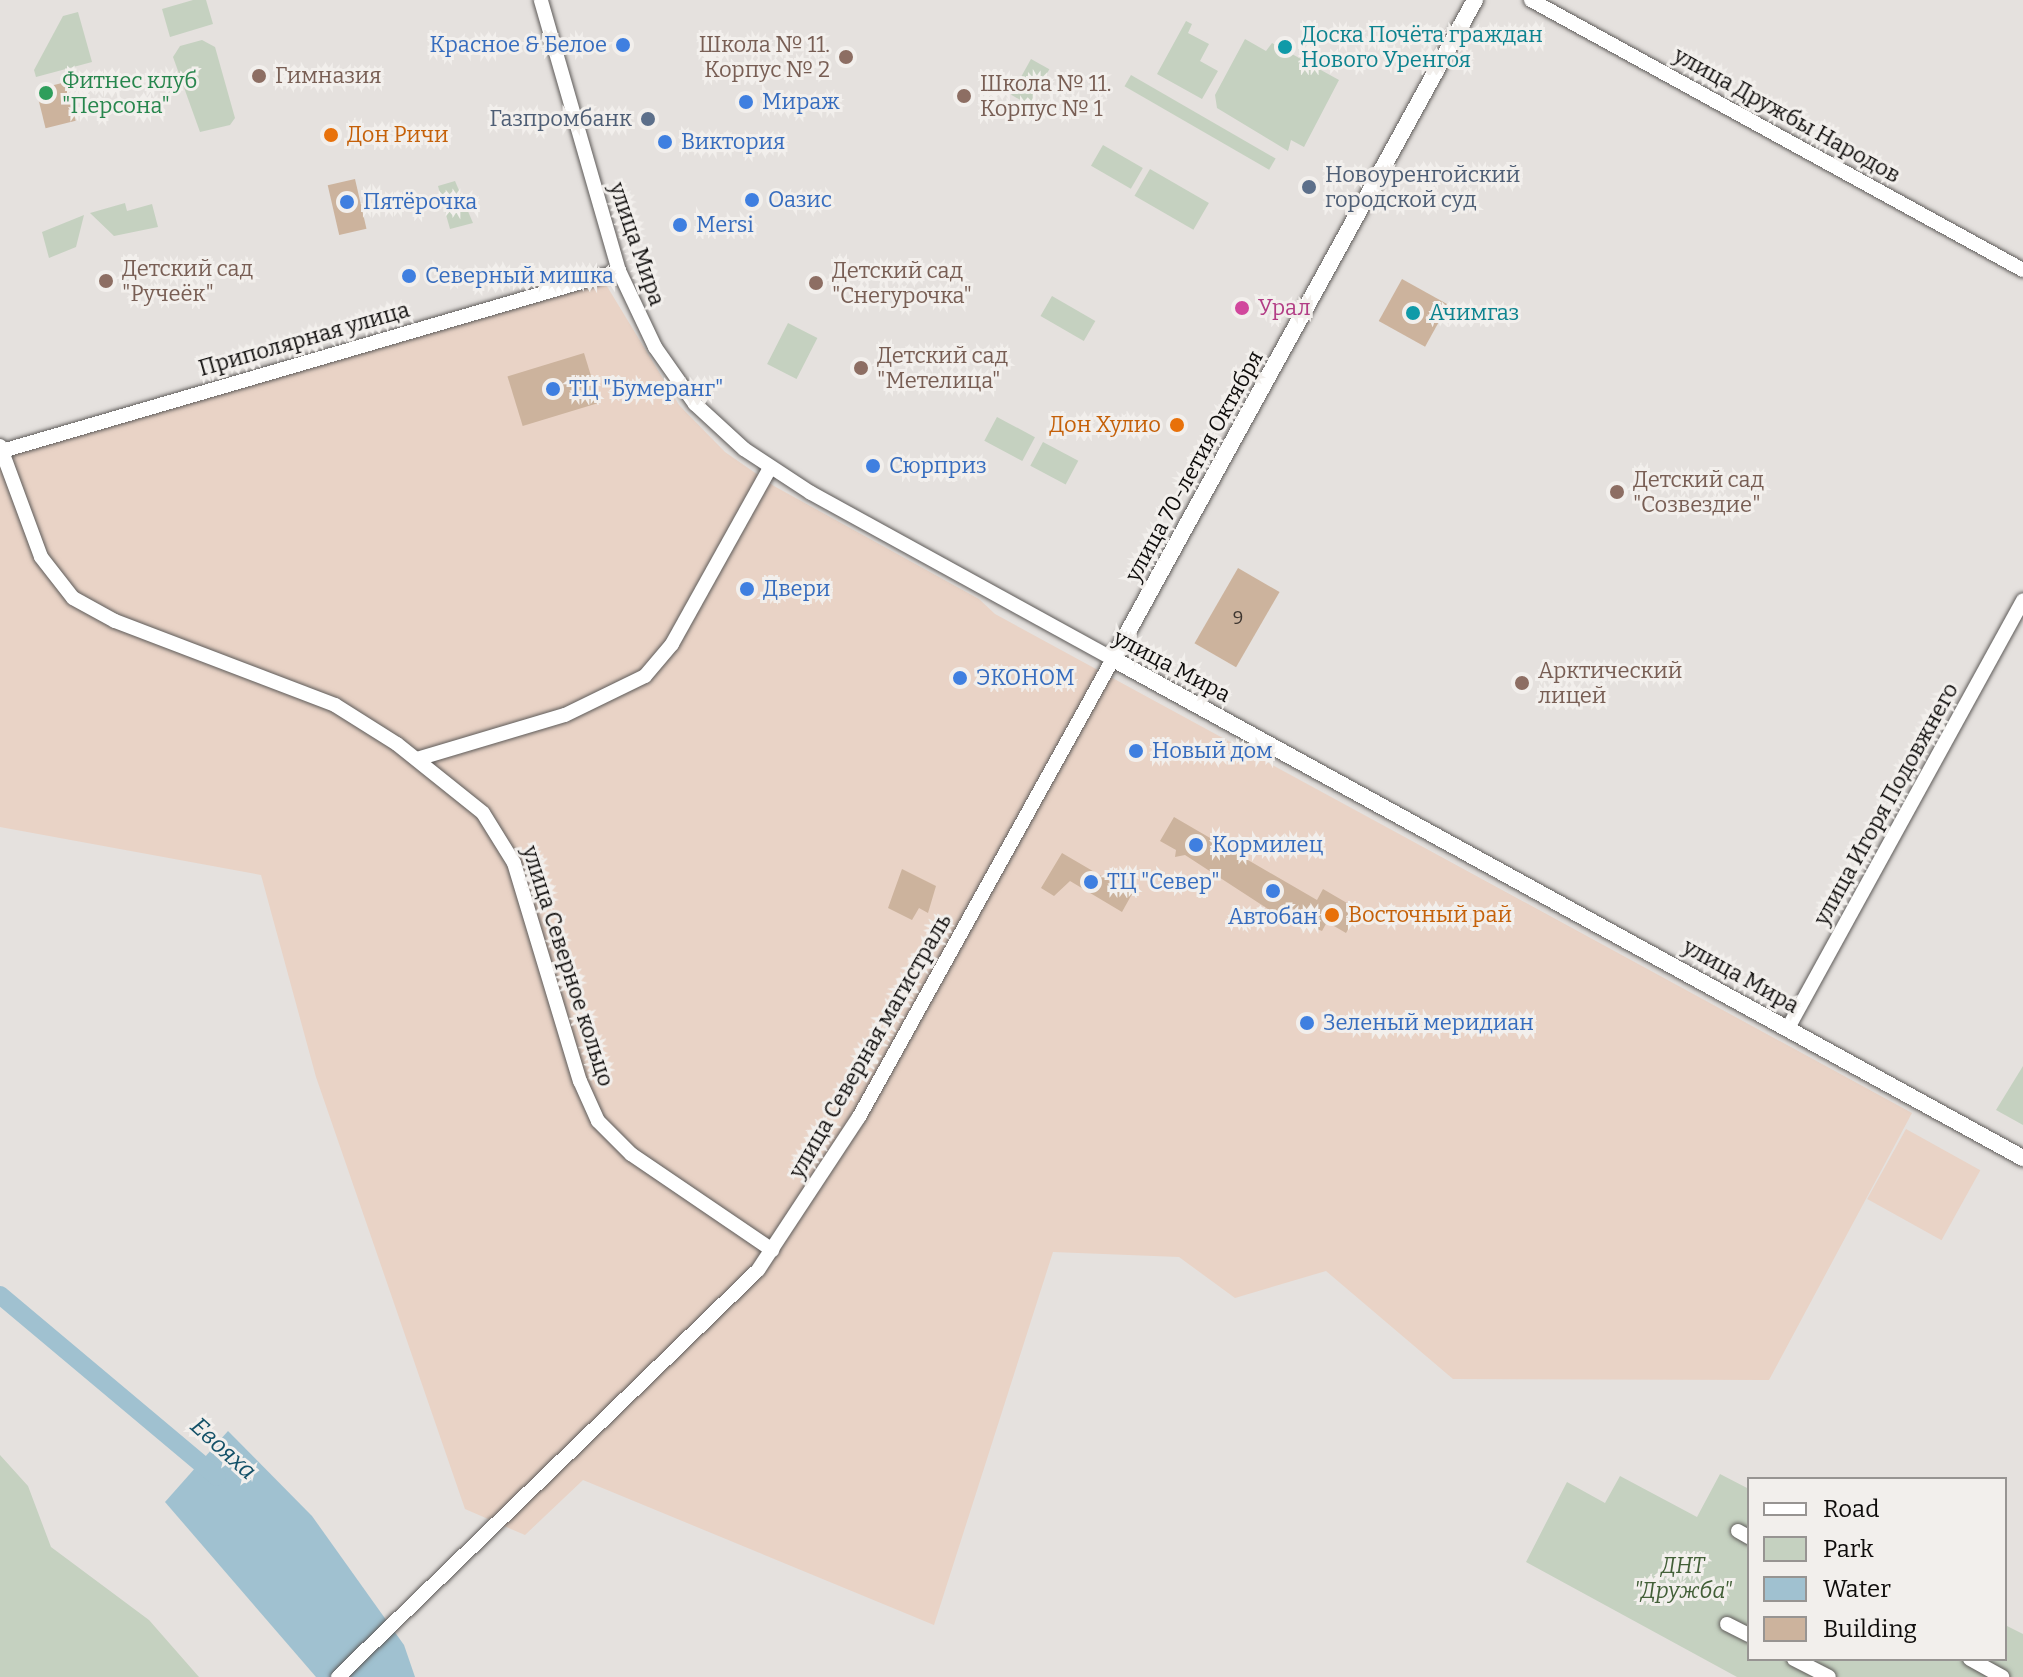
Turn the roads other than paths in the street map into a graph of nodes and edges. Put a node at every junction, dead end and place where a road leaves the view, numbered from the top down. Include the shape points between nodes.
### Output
1 (541, 0) edge
2 (1475, 0) edge
3 (1531, 0) edge
4 (2023, 270) edge
5 (619, 271) junction
6 (1, 448) edge
7 (770, 468) junction
8 (2023, 600) edge
9 (1113, 659) junction
10 (417, 759) junction
11 (1788, 1028) junction
12 (2023, 1158) edge
13 (772, 1250) junction
14 (1727, 1624) dead end
15 (1747, 1634) edge
16 (1798, 1661) edge
17 (1974, 1661) edge
18 (338, 1677) edge
19 (1829, 1677) edge
20 (2002, 1677) edge

1 - 5 street, улица Мира
2 - 9 main road, улица 70-летия Октября
3 - 4 street, улица Дружбы Народов
5 - 6 street, Приполярная улица
5 - 7 street, улица Мира via 642,324 685,391
6 - 10 street, улица Северное кольцо via 41,557 73,598 115,621 335,705
7 - 9 street, улица Мира
7 - 10 street via 672,644 645,676 565,715
8 - 11 street, улица Игоря Подовжнего
9 - 11 main road, улица Мира
9 - 13 street, улица Северная магистраль via 859,1117
10 - 13 street, улица Северное кольцо via 472,802 508,848 580,1081 598,1121 631,1154
11 - 12 main road, улица Мира
13 - 18 street, улица Северная магистраль via 717,1315
14 - 15 street
16 - 19 street
17 - 20 street

